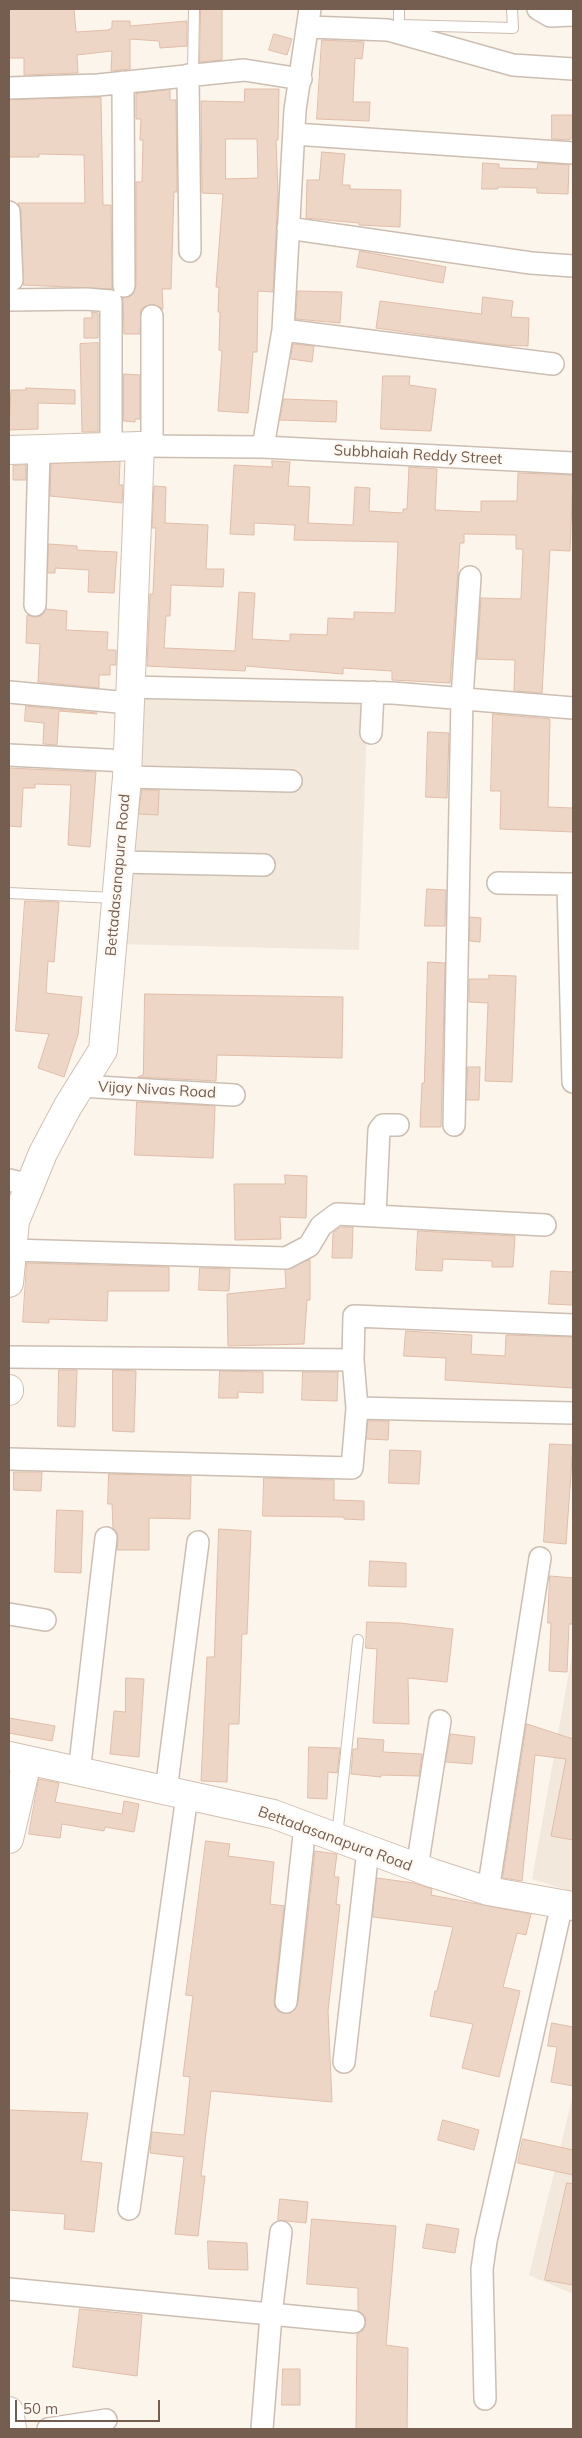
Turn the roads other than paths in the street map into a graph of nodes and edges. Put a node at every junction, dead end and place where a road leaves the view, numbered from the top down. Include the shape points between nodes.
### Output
1 (194, 9) edge
2 (399, 9) edge
3 (512, 9) edge
4 (538, 9) edge
5 (573, 15) edge
6 (310, 18) edge
7 (573, 69) edge
8 (191, 75) junction
9 (301, 79) junction
10 (123, 82) junction
11 (9, 88) edge
12 (294, 134) junction
13 (573, 153) edge
14 (9, 212) edge
15 (288, 228) junction
16 (190, 251) dead end
17 (573, 266) edge
18 (124, 286) dead end
19 (10, 290) edge
20 (152, 316) dead end
21 (282, 330) junction
22 (553, 364) dead end
23 (111, 446) junction
24 (146, 446) junction
25 (263, 447) junction
26 (39, 449) junction
27 (9, 450) edge
28 (573, 463) edge
29 (470, 577) dead end
30 (35, 605) dead end
31 (9, 692) edge
32 (373, 692) junction
33 (129, 695) junction
34 (462, 698) junction
35 (573, 708) edge
36 (371, 733) dead end
37 (9, 755) edge
38 (127, 769) junction
39 (292, 781) dead end
40 (118, 862) junction
41 (264, 865) dead end
42 (498, 883) dead end
43 (571, 884) edge
44 (9, 893) edge
45 (115, 898) junction
46 (573, 1082) edge
47 (80, 1086) junction
48 (234, 1095) dead end
49 (398, 1125) dead end
50 (454, 1125) dead end
51 (19, 1183) edge
52 (375, 1216) junction
53 (545, 1224) dead end
54 (12, 1250) junction
55 (9, 1284) edge
56 (573, 1325) edge
57 (9, 1357) edge
58 (353, 1360) junction
59 (357, 1408) junction
60 (573, 1413) edge
61 (9, 1459) edge
62 (106, 1538) dead end
63 (198, 1542) dead end
64 (540, 1558) dead end
65 (9, 1614) edge
66 (45, 1620) dead end
67 (358, 1640) dead end
68 (440, 1721) dead end
69 (18, 1759) edge
70 (79, 1773) junction
71 (176, 1794) junction
72 (305, 1826) junction
73 (337, 1838) junction
74 (9, 1839) edge
75 (368, 1850) junction
76 (417, 1868) junction
77 (488, 1890) junction
78 (568, 1905) edge
79 (286, 2002) dead end
80 (344, 2062) dead end
81 (128, 2209) dead end
82 (280, 2232) dead end
83 (9, 2289) edge
84 (271, 2315) junction
85 (354, 2322) dead end
86 (485, 2399) dead end
87 (9, 2411) edge
88 (106, 2420) dead end
89 (12, 2429) edge
90 (48, 2429) edge
91 (262, 2429) edge

1 - 8 lane
2 - 3 lane via 399,25 513,28
4 - 5 street via 550,16
6 - 7 street via 388,30 513,65
6 - 9 street
8 - 9 street via 244,70
8 - 10 street
8 - 16 street
9 - 12 street
10 - 11 street
10 - 18 street
12 - 13 street
12 - 15 street
14 - 19 street
15 - 17 street
15 - 21 street
19 - 23 street via 111,301
20 - 24 street
21 - 22 street
21 - 25 street
23 - 24 street
23 - 26 street
24 - 25 street, Subbhaiah Reddy Street
24 - 33 street, Bettadasanapura Road
25 - 28 street, Subbhaiah Reddy Street
26 - 27 street
26 - 30 street
29 - 34 street
31 - 33 street
32 - 33 street
32 - 34 street
32 - 36 street
33 - 38 street, Bettadasanapura Road
34 - 35 street
34 - 50 street
37 - 38 street
38 - 39 street
38 - 40 street, Bettadasanapura Road
40 - 41 street
40 - 45 street, Bettadasanapura Road
42 - 43 street
43 - 46 street
44 - 45 lane
45 - 47 street, Bettadasanapura Road via 103,1050
47 - 48 street, Vijay Nivas Road
47 - 51 street, Bettadasanapura Road via 43,1153
49 - 52 street via 383,1125 379,1130
51 - 54 street, Bettadasanapura Road
52 - 53 street
52 - 54 street via 337,1214 321,1226 309,1246 286,1258
54 - 55 street, Bettadasanapura Road
56 - 58 street via 354,1316
57 - 58 street
58 - 59 street
59 - 60 street
59 - 61 street via 352,1468
62 - 70 street
63 - 71 street
64 - 77 street
65 - 66 street
67 - 73 lane
68 - 76 street
69 - 70 street, Bettadasanapura Road
69 - 74 street
70 - 71 street, Bettadasanapura Road
71 - 72 street, Bettadasanapura Road via 273,1814
71 - 81 street
72 - 73 street, Bettadasanapura Road
72 - 79 street
73 - 75 street, Bettadasanapura Road
75 - 76 street, Bettadasanapura Road
75 - 80 street
76 - 77 street, Bettadasanapura Road
77 - 78 street, Bettadasanapura Road
78 - 86 street via 486,2241 482,2269
82 - 84 street
83 - 84 street
84 - 85 street
84 - 91 street
87 - 89 street
88 - 90 street

